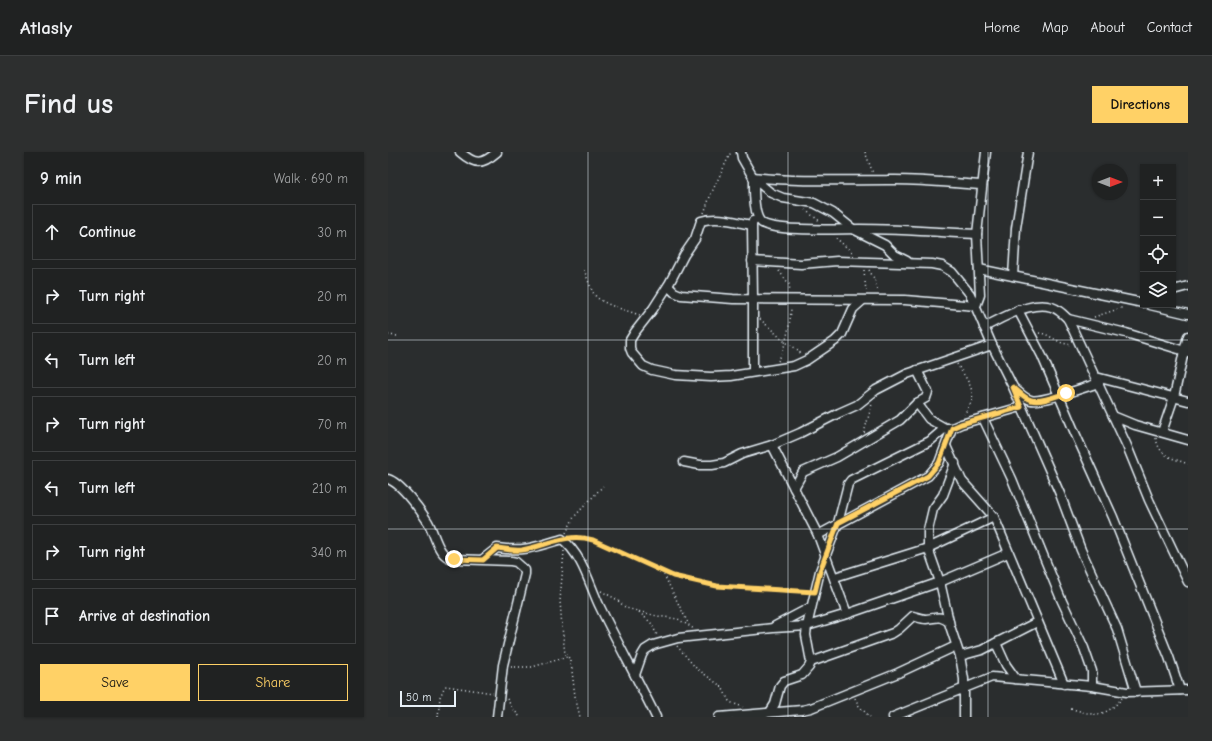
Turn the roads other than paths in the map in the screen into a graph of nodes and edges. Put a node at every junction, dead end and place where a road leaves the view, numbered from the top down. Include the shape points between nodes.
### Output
1 (460, 152) edge
2 (497, 152) edge
3 (741, 152) edge
4 (986, 152) edge
5 (1028, 152) edge
6 (753, 178) junction
7 (982, 185) junction
8 (756, 209) junction
9 (752, 226) junction
10 (853, 229) junction
11 (977, 234) junction
12 (752, 261) junction
13 (908, 262) junction
14 (980, 269) junction
15 (1013, 276) junction
16 (668, 286) junction
17 (1188, 286) edge
18 (1176, 289) edge
19 (753, 299) junction
20 (864, 301) junction
21 (1137, 302) edge
22 (976, 306) junction
23 (1163, 308) edge
24 (1018, 310) junction
25 (1188, 314) edge
26 (1068, 319) junction
27 (984, 327) junction
28 (1188, 336) edge
29 (992, 345) junction
30 (1186, 351) edge
31 (917, 370) junction
32 (753, 372) junction
33 (1097, 380) junction
34 (1013, 387) junction
35 (1059, 395) junction
36 (1174, 398) junction
37 (1188, 401) edge
38 (917, 403) junction
39 (1021, 407) junction
40 (1113, 416) junction
41 (983, 418) junction
42 (952, 427) junction
43 (1159, 431) junction
44 (1188, 440) edge
45 (772, 445) junction
46 (946, 446) junction
47 (684, 462) dead end
48 (954, 463) junction
49 (388, 479) edge
50 (794, 488) junction
51 (994, 517) junction
52 (838, 523) junction
53 (818, 534) junction
54 (928, 548) junction
55 (1008, 553) junction
56 (826, 555) junction
57 (483, 560) junction
58 (835, 577) junction
59 (940, 582) junction
60 (1188, 582) edge
61 (811, 607) junction
62 (847, 614) junction
63 (949, 622) junction
64 (1037, 622) junction
65 (807, 626) junction
66 (773, 628) junction
67 (996, 643) junction
68 (956, 646) junction
69 (960, 656) junction
70 (811, 662) junction
71 (635, 676) junction
72 (1016, 679) junction
73 (1064, 684) junction
74 (1092, 686) junction
75 (964, 688) junction
76 (1184, 690) edge
77 (1131, 692) junction
78 (791, 710) junction
79 (770, 712) junction
80 (497, 717) edge
81 (656, 717) edge
82 (719, 717) edge
83 (796, 717) edge
84 (893, 717) edge
85 (964, 717) edge

1 - 2 street via 474,162 488,160
3 - 6 street
4 - 7 street
5 - 15 street via 1016,228
6 - 7 street via 812,181 938,181
6 - 8 street
6 - 10 street via 771,193 783,198 814,203 833,213
7 - 11 street
8 - 9 street
8 - 10 street via 757,218 771,226
9 - 12 street
9 - 16 street via 722,219 701,221 695,239
10 - 11 street
10 - 13 street via 885,245 895,255
11 - 14 street
12 - 13 street via 801,264 837,261
12 - 19 street
13 - 22 street via 942,266 952,272 970,294
14 - 15 street
14 - 22 street via 980,295
15 - 21 street
16 - 19 street via 681,295
16 - 32 street via 630,342 632,353 643,366 675,375 724,376
17 - 18 street
19 - 20 street
19 - 32 street
20 - 22 street via 911,301
20 - 32 street via 853,309 842,334 807,360 794,366
22 - 27 street
23 - 25 street
24 - 26 street via 1031,306 1048,306 1058,310
24 - 27 street
24 - 35 street
26 - 30 street
26 - 33 street
27 - 29 street
28 - 30 street
29 - 31 street
29 - 34 street
30 - 36 street
31 - 38 street via 928,392 926,398
31 - 45 street via 876,390 857,405
33 - 35 street
33 - 36 street
33 - 40 street
34 - 35 street via 1032,400
34 - 39 street
35 - 76 street via 1113,517
36 - 37 street
36 - 43 street
38 - 42 street via 929,419
38 - 50 street via 900,420 837,457 803,472
39 - 41 street
39 - 77 street via 1117,629
40 - 43 street via 1134,425
40 - 60 street
41 - 42 street
41 - 74 street via 1012,479 1084,648 1092,671
42 - 46 street
42 - 52 street via 930,441 851,480 844,494
43 - 44 street
45 - 47 street via 742,454 724,463 700,465
45 - 50 street
46 - 48 street
46 - 52 street via 939,463 928,476
48 - 51 street via 962,481
48 - 54 street via 943,495 933,509 928,530
49 - 57 street via 413,502 428,522 442,552 450,559
50 - 53 street
51 - 54 street
51 - 55 street
52 - 53 street
52 - 56 street
53 - 56 street
54 - 58 street
54 - 59 street
55 - 59 street
55 - 64 street
56 - 58 street
56 - 61 street
57 - 71 street via 496,548 522,550 563,539 586,572
57 - 80 street via 516,562 525,571 503,665 503,695
58 - 62 street
59 - 62 street
59 - 63 street
61 - 65 street
61 - 66 street
62 - 65 street
63 - 68 street
63 - 70 street via 937,617 927,619 913,616 892,633
64 - 67 street
64 - 73 street
65 - 66 street
65 - 70 street
66 - 71 street via 664,641 645,650
67 - 69 street
67 - 72 street
68 - 69 street
68 - 78 street via 898,673 811,708
69 - 75 street
70 - 79 street via 802,676 784,681
71 - 81 street
72 - 73 street
72 - 75 street via 992,677
73 - 74 street
74 - 77 street
75 - 84 street
75 - 85 street
76 - 77 street
78 - 79 street
78 - 83 street
79 - 82 street

